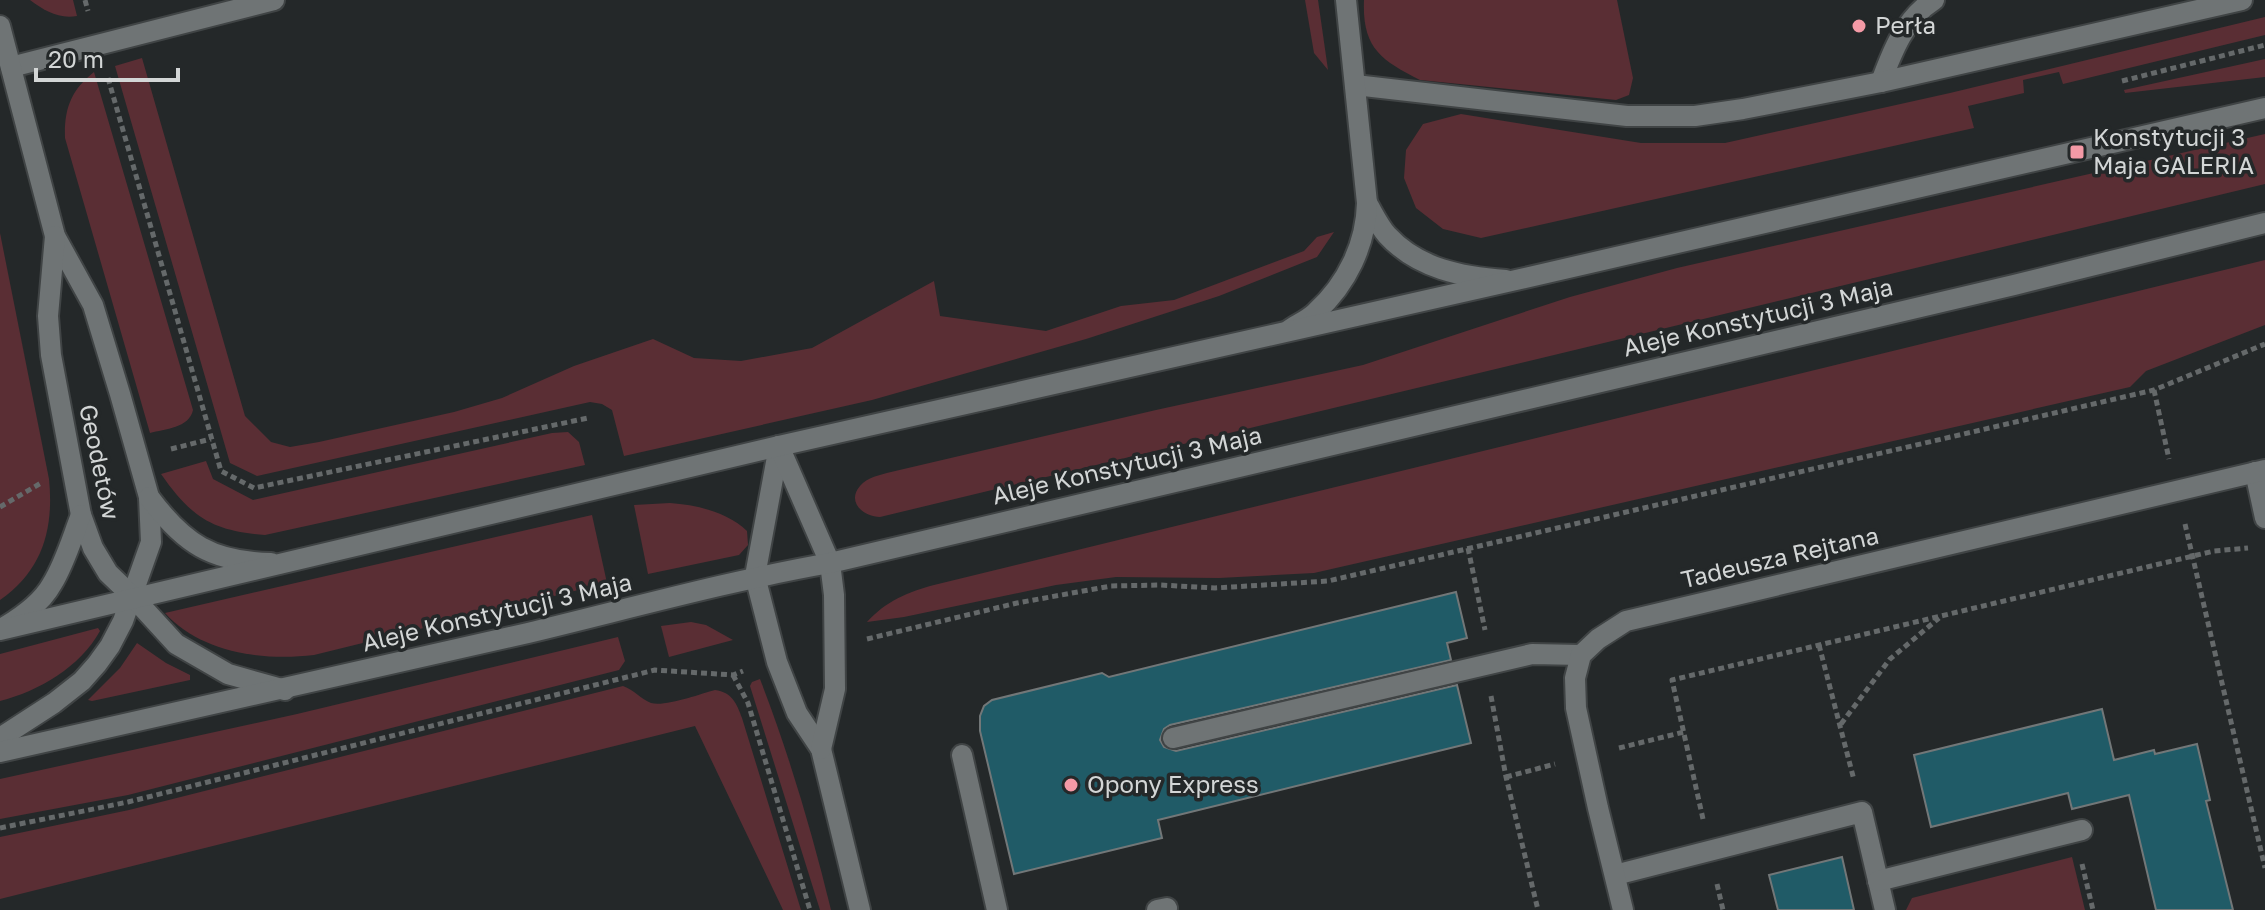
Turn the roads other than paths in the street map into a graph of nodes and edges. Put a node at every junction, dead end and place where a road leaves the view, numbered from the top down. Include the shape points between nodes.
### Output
1 (274, 0) edge
2 (1346, 0) edge
3 (1934, 0) edge
4 (2242, 0) edge
5 (0, 26) edge
6 (11, 67) junction
7 (1881, 82) junction
8 (1355, 85) junction
9 (2265, 108) edge
10 (1367, 203) junction
11 (2265, 223) edge
12 (55, 236) junction
13 (1516, 280) junction
14 (1286, 332) junction
15 (779, 446) junction
16 (2260, 471) edge
17 (149, 497) junction
18 (81, 515) junction
19 (2265, 518) edge
20 (279, 563) junction
21 (830, 563) junction
22 (755, 576) junction
23 (133, 597) junction
24 (0, 630) edge
25 (1581, 655) junction
26 (285, 690) junction
27 (0, 738) edge
28 (1173, 738) dead end
29 (821, 749) junction
30 (0, 752) edge
31 (962, 755) dead end
32 (2078, 831) road end
33 (1615, 875) junction
34 (1878, 881) junction
35 (860, 910) edge
36 (997, 910) edge
37 (1623, 910) edge
38 (1885, 910) edge

1 - 6 street
2 - 8 street
3 - 7 street via 1897,40
4 - 7 street
5 - 6 street, Geodetów
6 - 12 street, Geodetów
7 - 8 street via 1719,114 1650,117
8 - 10 street
9 - 13 street
10 - 13 street via 1387,235 1420,261 1475,278
10 - 14 street via 1361,241 1346,276 1314,314
11 - 21 street, Aleje Konstytucji 3 Maja
12 - 17 street, Geodetów via 93,305
12 - 18 street, Geodetów via 48,316 51,355
13 - 14 street
14 - 15 street
15 - 20 street
15 - 21 street
15 - 22 street
16 - 19 street, Tadeusza Rejtana
16 - 25 street, Tadeusza Rejtana via 1626,621
17 - 20 street via 181,535 200,548 247,563
17 - 23 street via 151,542
18 - 23 street, Geodetów via 108,573
18 - 24 street via 52,586
20 - 23 street
21 - 22 street, Aleje Konstytucji 3 Maja
21 - 29 street via 835,689
22 - 26 street, Aleje Konstytucji 3 Maja
22 - 29 street via 777,662 797,713
23 - 24 street
23 - 26 street, Geodetów via 176,644 228,674
23 - 27 street via 110,646 82,681
25 - 28 street via 1532,654 1487,663
25 - 33 street via 1576,708
26 - 30 street, Aleje Konstytucji 3 Maja
29 - 35 street
31 - 36 street
32 - 34 street
33 - 34 street via 1862,812
33 - 37 street
34 - 38 street

